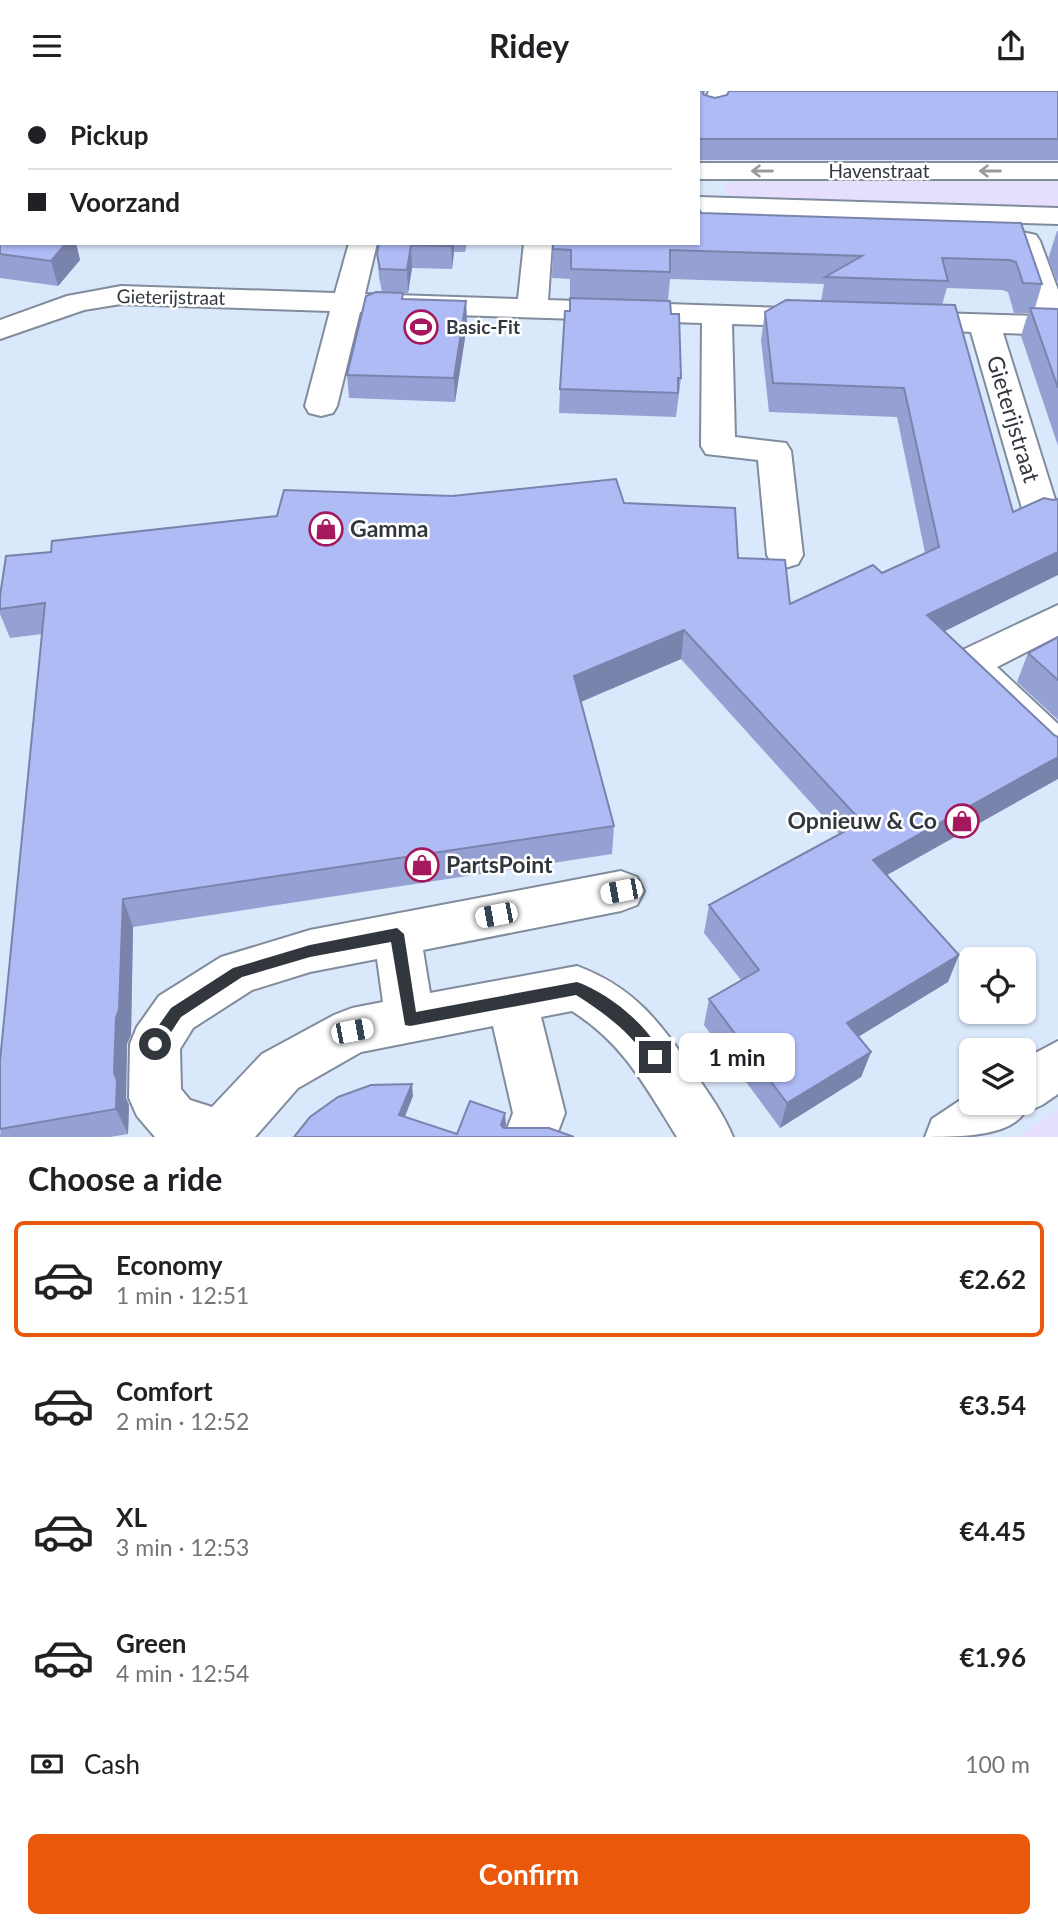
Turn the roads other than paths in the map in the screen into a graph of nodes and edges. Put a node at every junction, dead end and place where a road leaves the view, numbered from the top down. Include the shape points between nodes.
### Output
1 (700, 171) edge
2 (1058, 171) edge
3 (700, 192) edge
4 (701, 214) edge
5 (1058, 216) edge
6 (1026, 241) junction
7 (1058, 242) edge
8 (362, 245) edge
9 (538, 245) edge
10 (347, 302) junction
11 (532, 307) junction
12 (717, 314) junction
13 (984, 324) junction
14 (1057, 326) edge
15 (0, 330) edge
16 (321, 406) dead end
17 (1042, 515) edge
18 (785, 555) dead end
19 (1058, 619) edge
20 (1058, 750) edge
21 (621, 891) dead end
22 (397, 934) junction
23 (512, 1001) junction
24 (410, 1020) junction
25 (1058, 1065) edge
26 (1036, 1080) edge
27 (984, 1115) edge
28 (220, 1136) edge
29 (530, 1137) edge
30 (707, 1137) edge
31 (951, 1137) edge

2 -> 1 street, Havenstraat
3 - 4 street, Havenstraat
4 - 5 street, Havenstraat
4 - 6 street
6 - 7 street
6 - 14 street
8 - 10 street
9 - 11 street
10 - 11 street, Gieterijstraat
10 - 15 street, Gieterijstraat via 121,295 78,302
10 - 16 street
11 - 12 street, Gieterijstraat
12 - 13 street, Gieterijstraat
12 - 18 street via 718,446 774,451
13 - 14 street, Gieterijstraat
13 - 17 street, Gieterijstraat
19 - 20 street via 968,664
21 - 22 street
22 - 24 street
22 - 28 street via 310,951 239,972 176,1012 155,1044 155,1098 173,1119
23 - 24 street
23 - 29 street via 539,1113
23 - 30 street via 577,988 611,1009 642,1038
24 - 28 street via 352,1031 280,1071
25 - 26 street
27 - 31 street

